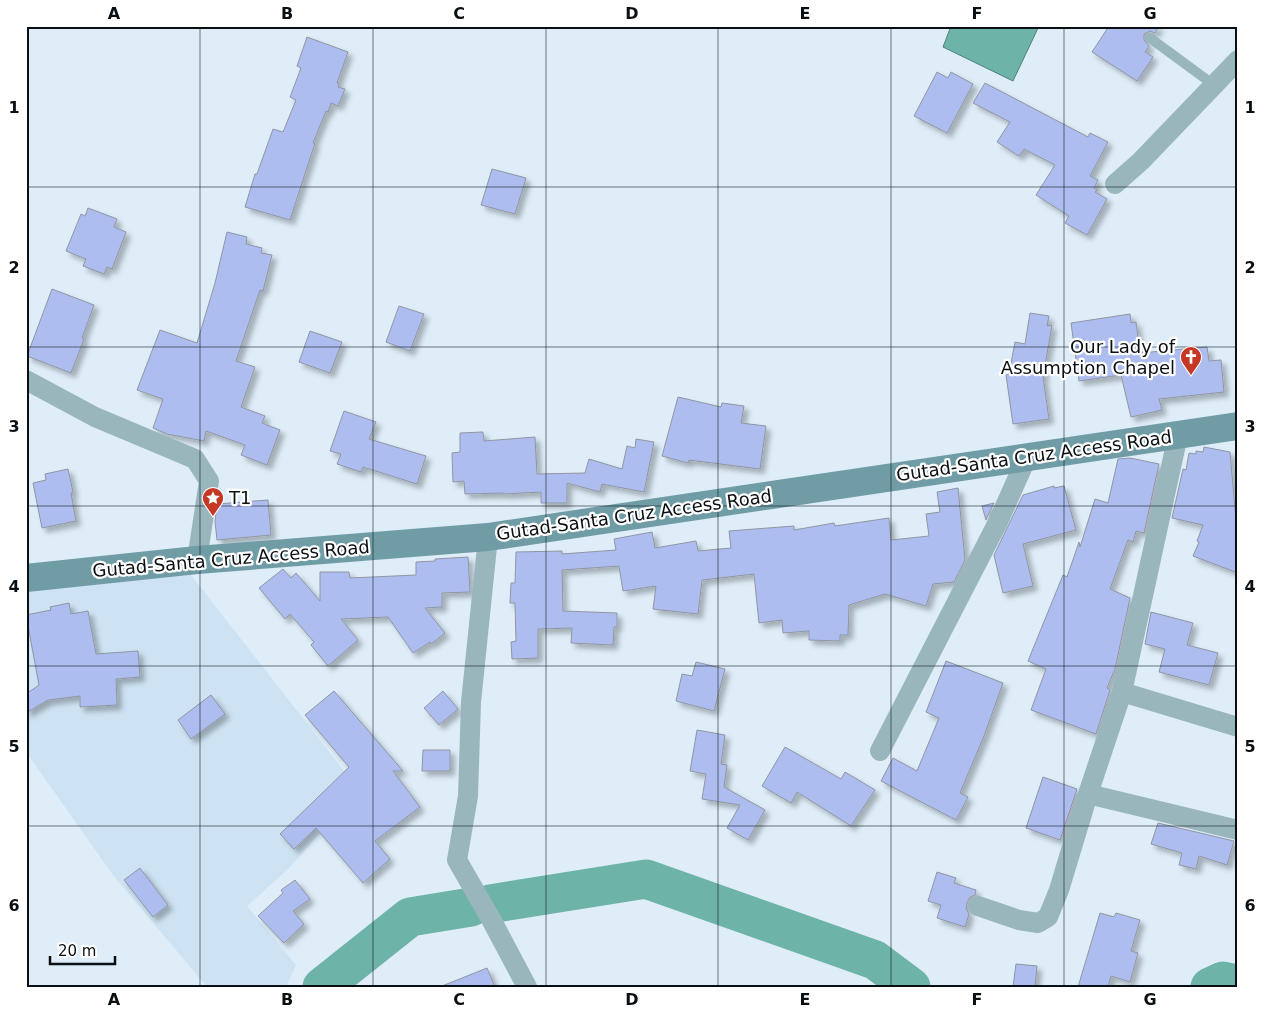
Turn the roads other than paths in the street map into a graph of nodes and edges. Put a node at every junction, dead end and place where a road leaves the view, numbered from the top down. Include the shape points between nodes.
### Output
1 (1150, 38) dead end
2 (1238, 60) edge
3 (1214, 85) junction
4 (1115, 184) dead end
5 (26, 380) edge
6 (1238, 426) edge
7 (1178, 435) junction
8 (1027, 457) junction
9 (488, 537) junction
10 (196, 560) junction
11 (26, 578) edge
12 (1122, 692) junction
13 (1238, 727) edge
14 (880, 751) dead end
15 (1088, 794) junction
16 (1238, 830) edge
17 (978, 906) dead end
18 (526, 987) edge

1 - 3 lane
2 - 3 street
3 - 4 street via 1141,162
5 - 10 street via 95,417 195,459 209,481
6 - 7 main road, Gutad-Santa Cruz Access Road
7 - 8 main road, Gutad-Santa Cruz Access Road
7 - 12 street
8 - 9 main road, Gutad-Santa Cruz Access Road
8 - 14 street via 998,522
9 - 10 main road, Gutad-Santa Cruz Access Road
9 - 18 street via 471,702 468,796 457,860
10 - 11 main road, Gutad-Santa Cruz Access Road
12 - 13 street
12 - 15 street
15 - 16 street
15 - 17 street via 1048,917 1038,923

